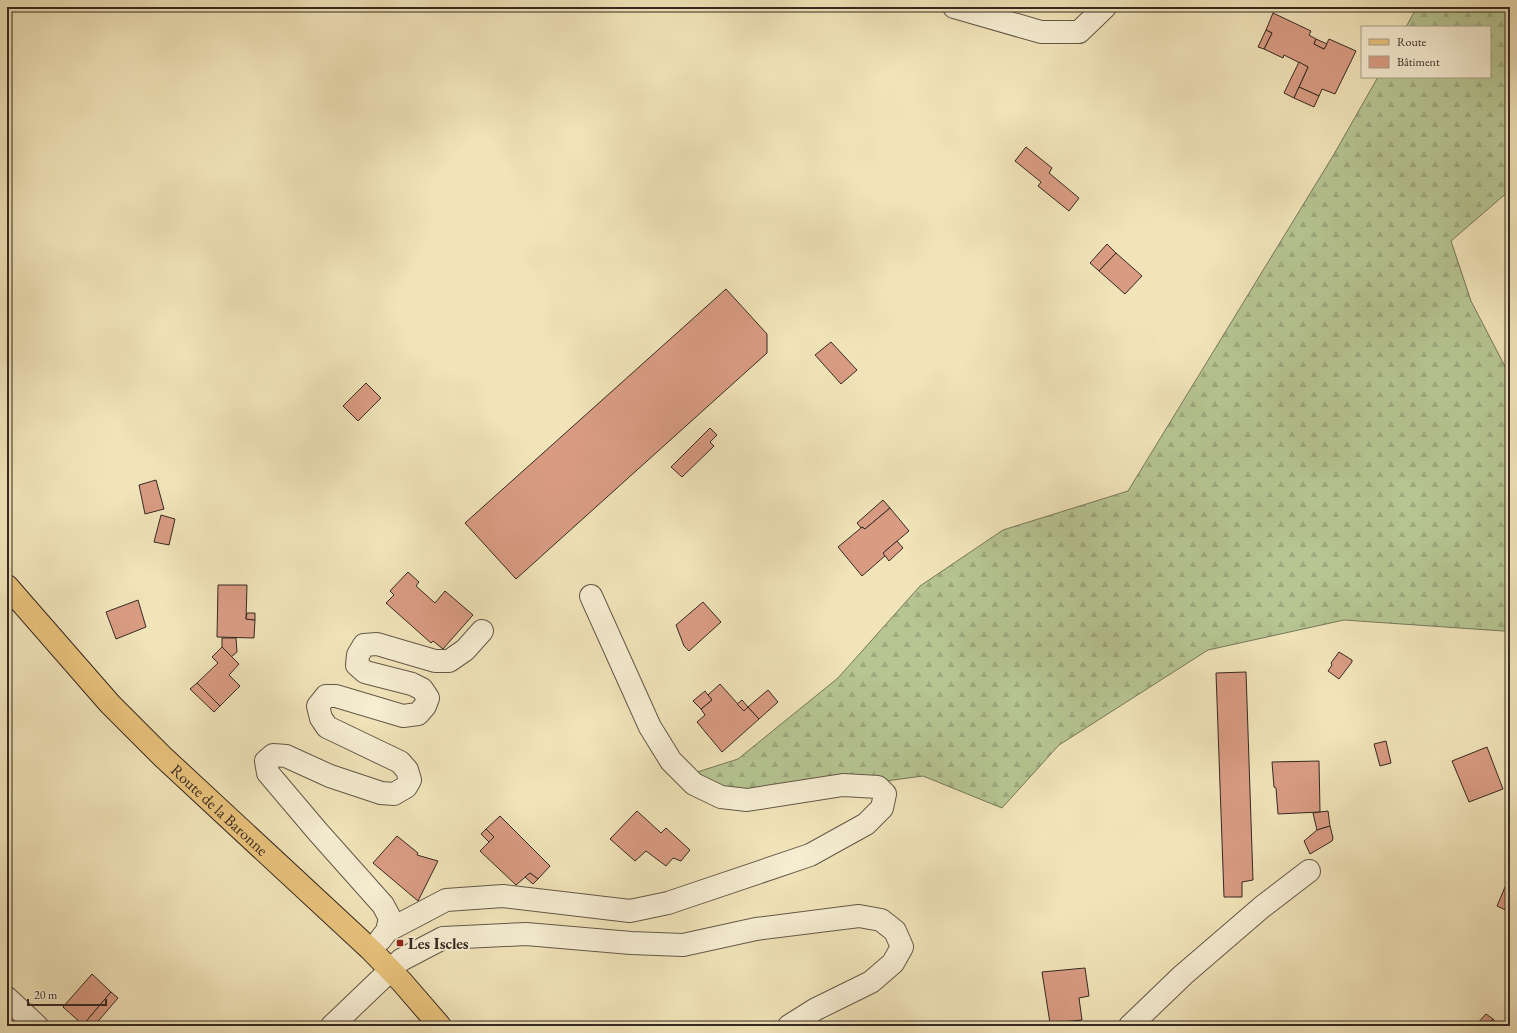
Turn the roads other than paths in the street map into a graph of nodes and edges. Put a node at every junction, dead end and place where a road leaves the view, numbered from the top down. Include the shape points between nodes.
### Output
1 (954, 7) edge
2 (1105, 7) edge
3 (7, 586) edge
4 (591, 596) dead end
5 (482, 631) dead end
6 (1309, 871) dead end
7 (388, 930) junction
8 (371, 950) junction
9 (391, 970) junction
10 (7, 998) edge
11 (37, 1026) edge
12 (332, 1026) edge
13 (440, 1026) edge
14 (788, 1026) edge
15 (1130, 1026) edge

1 - 2 street via 1041,32 1079,32
3 - 8 main road, Route de la Baronne via 115,709 163,757
4 - 7 street via 650,727 671,761 694,784 721,796 747,800 843,785 878,787 885,794 882,808 866,824 810,855 668,903 630,911 503,896 446,900
5 - 7 street via 466,650 449,661 435,661 377,644 364,645 358,655 357,666 365,672 422,689 428,698 426,706 418,714 403,716 336,696 326,696 318,706 321,718 327,726 400,762 407,770 410,780 406,787 394,794 381,794 330,776 286,756 273,755 266,761 268,773 383,905 390,918
6 - 15 street via 1262,907 1183,975
7 - 8 street
8 - 9 main road, Route de la Baronne
9 - 12 street
9 - 13 main road, Route de la Baronne
9 - 14 street via 401,960 443,938 526,934 683,945 756,929 859,916 881,920 895,931 902,947 893,964 872,982 816,1008
10 - 11 street

